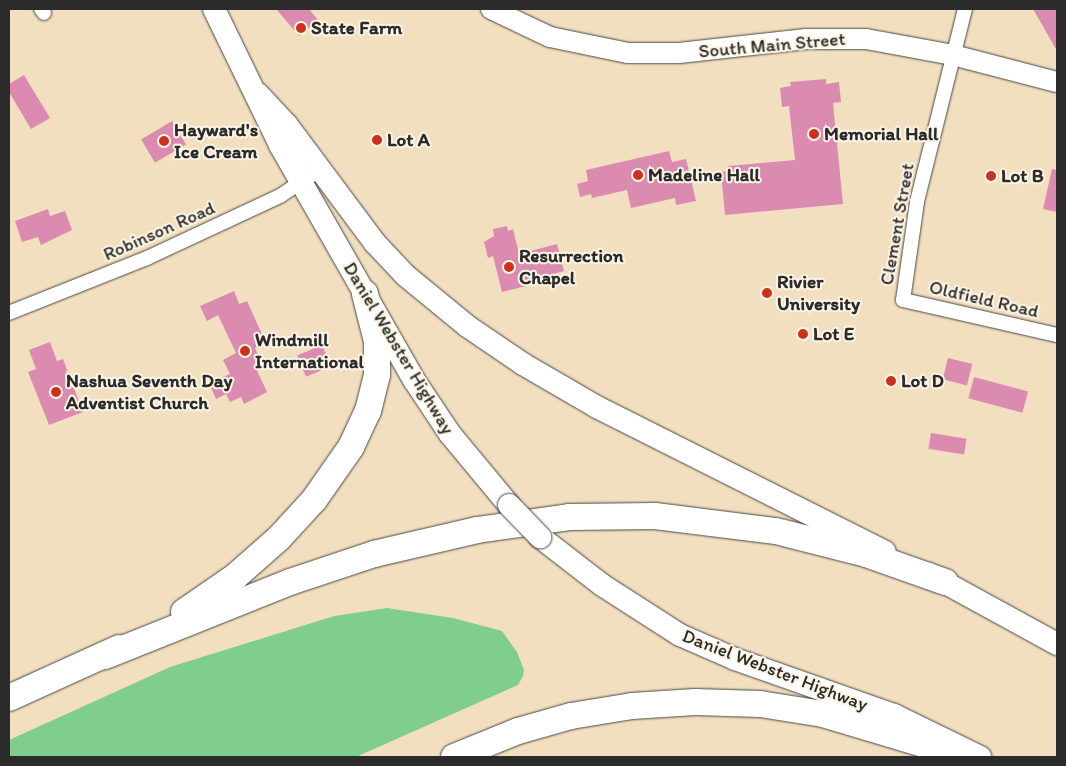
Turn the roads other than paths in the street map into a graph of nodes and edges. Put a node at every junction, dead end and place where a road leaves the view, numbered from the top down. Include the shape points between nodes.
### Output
1 (214, 9) edge
2 (492, 9) edge
3 (965, 9) edge
4 (953, 56) junction
5 (1057, 82) edge
6 (310, 176) junction
7 (365, 294) junction
8 (903, 300) joint
9 (9, 313) edge
10 (1057, 335) edge
11 (945, 582) junction
12 (1057, 644) edge
13 (105, 656) junction
14 (9, 698) edge
15 (454, 757) edge
16 (966, 757) edge
17 (980, 757) edge

1 - 6 main road via 258,94 273,132
2 - 4 street, South Main Street via 550,37 628,53 679,53 845,38 885,42
3 - 4 street, Clement Street
4 - 5 street, South Main Street
4 - 8 street, Clement Street via 917,202
6 - 7 main road, Daniel Webster Highway
6 - 9 street, Robinson Road via 280,196 147,258
6 - 11 main road, Daniel Webster Highway via 405,275 452,315 508,355 634,427
7 - 13 highway via 377,341 376,384 361,428 330,478 279,538 236,576 172,619
7 - 17 main road, Daniel Webster Highway, bridge via 437,416 509,505 540,537 602,585 680,635 750,665 886,712
8 - 10 street, Oldfield Road
11 - 12 main road, Daniel Webster Highway
11 - 13 highway via 840,546 756,528 655,516 561,518 477,530 374,554 290,582
13 - 14 highway
15 - 16 highway via 518,731 572,716 632,706 695,702 768,705 823,714

